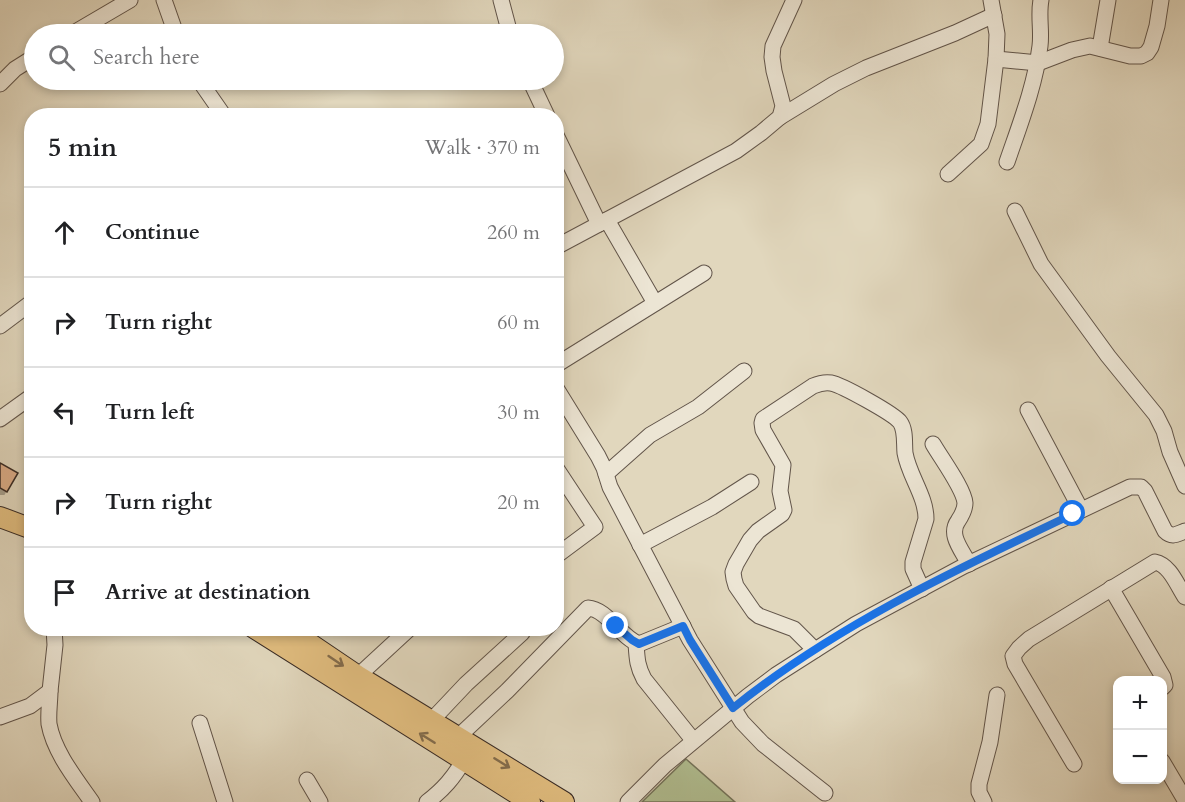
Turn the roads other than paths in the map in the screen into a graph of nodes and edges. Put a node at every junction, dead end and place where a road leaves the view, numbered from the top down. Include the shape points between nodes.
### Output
1 (130, 0) edge
2 (164, 0) edge
3 (501, 0) edge
4 (795, 0) edge
5 (1041, 0) edge
6 (1108, 0) edge
7 (1161, 0) edge
8 (992, 7) edge
9 (89, 24) edge
10 (172, 24) edge
11 (507, 24) edge
12 (1100, 48) junction
13 (996, 59) junction
14 (24, 63) edge
15 (1038, 63) junction
16 (0, 84) edge
17 (206, 90) edge
18 (535, 90) edge
19 (218, 108) edge
20 (543, 108) edge
21 (780, 117) junction
22 (564, 150) edge
23 (1007, 162) dead end
24 (948, 174) dead end
25 (1015, 211) dead end
26 (603, 222) junction
27 (564, 243) edge
28 (704, 273) dead end
29 (655, 303) junction
30 (24, 308) edge
31 (0, 326) edge
32 (564, 360) edge
33 (744, 371) dead end
34 (564, 401) edge
35 (24, 402) edge
36 (1028, 410) dead end
37 (0, 419) edge
38 (933, 444) dead end
39 (606, 474) junction
40 (564, 480) edge
41 (751, 482) dead end
42 (1185, 486) edge
43 (0, 505) edge
44 (1081, 510) junction
45 (24, 512) edge
46 (0, 517) edge
47 (24, 526) edge
48 (1185, 531) edge
49 (640, 545) junction
50 (564, 550) edge
51 (969, 564) junction
52 (1112, 588) junction
53 (922, 589) junction
54 (1185, 597) edge
55 (683, 626) junction
56 (564, 633) edge
57 (54, 636) edge
58 (269, 636) edge
59 (297, 636) edge
60 (402, 636) edge
61 (519, 636) edge
62 (561, 636) edge
63 (636, 643) junction
64 (815, 650) junction
65 (1162, 676) edge
66 (354, 682) junction
67 (50, 691) junction
68 (997, 695) dead end
69 (733, 708) junction
70 (0, 717) edge
71 (432, 720) junction
72 (200, 723) dead end
73 (458, 737) junction
74 (693, 740) junction
75 (464, 760) junction
76 (1074, 764) dead end
77 (1167, 766) edge
78 (1180, 778) edge
79 (307, 780) dead end
80 (825, 793) dead end
81 (1185, 800) edge
82 (92, 802) edge
83 (225, 802) edge
84 (320, 802) edge
85 (427, 802) edge
86 (530, 802) edge
87 (564, 802) edge
88 (628, 802) edge
89 (984, 802) edge

1 - 9 street
2 - 10 street
3 - 11 street
4 - 21 street via 772,57 783,106
5 - 15 street
6 - 12 street
7 - 12 street via 1147,53 1130,56
8 - 13 street
8 - 21 street via 955,33 866,68
12 - 15 street via 1082,47
13 - 15 street
13 - 24 street via 985,135 981,144
14 - 16 street
15 - 23 street
17 - 19 street
18 - 20 street
21 - 26 street via 736,150
22 - 26 street
25 - 42 street via 1041,264 1156,415
26 - 27 street
26 - 29 street
28 - 29 street
29 - 32 street
30 - 31 street
33 - 39 street via 698,407 650,435
34 - 39 street
35 - 37 street
36 - 44 street
38 - 51 street via 965,502 953,531
39 - 49 street
40 - 50 street via 595,527
41 - 49 street
43 - 45 main road
44 - 48 street via 1130,487 1141,488 1168,534
44 - 51 street
46 - 47 main road
49 - 55 street
51 - 53 street
52 - 54 street via 1155,562 1168,570
52 - 65 street
52 - 76 street via 1029,639 1013,656
53 - 64 street
53 - 64 street via 913,562 926,512 908,463 902,425 838,385 813,386 763,419 763,430 783,465 780,491 784,510 750,540 733,572 736,586 753,612 794,629
55 - 63 street via 643,644
55 - 69 street
56 - 63 street via 592,607
57 - 67 street
58 - 66 main road
59 -> 66 main road
60 - 66 street
61 - 71 street
62 - 73 street
63 - 74 street via 640,670
64 - 69 street
66 - 71 main road
75 -> 66 main road
67 - 70 street via 30,706
67 - 82 street via 49,723 54,738
68 - 89 street via 979,784
69 - 74 street
69 - 80 street via 753,735
71 - 73 main road
72 - 83 street
73 -> 87 main road
74 - 88 street
75 - 85 street via 454,777
75 - 86 main road
77 - 78 street
78 - 81 street
79 - 84 street

